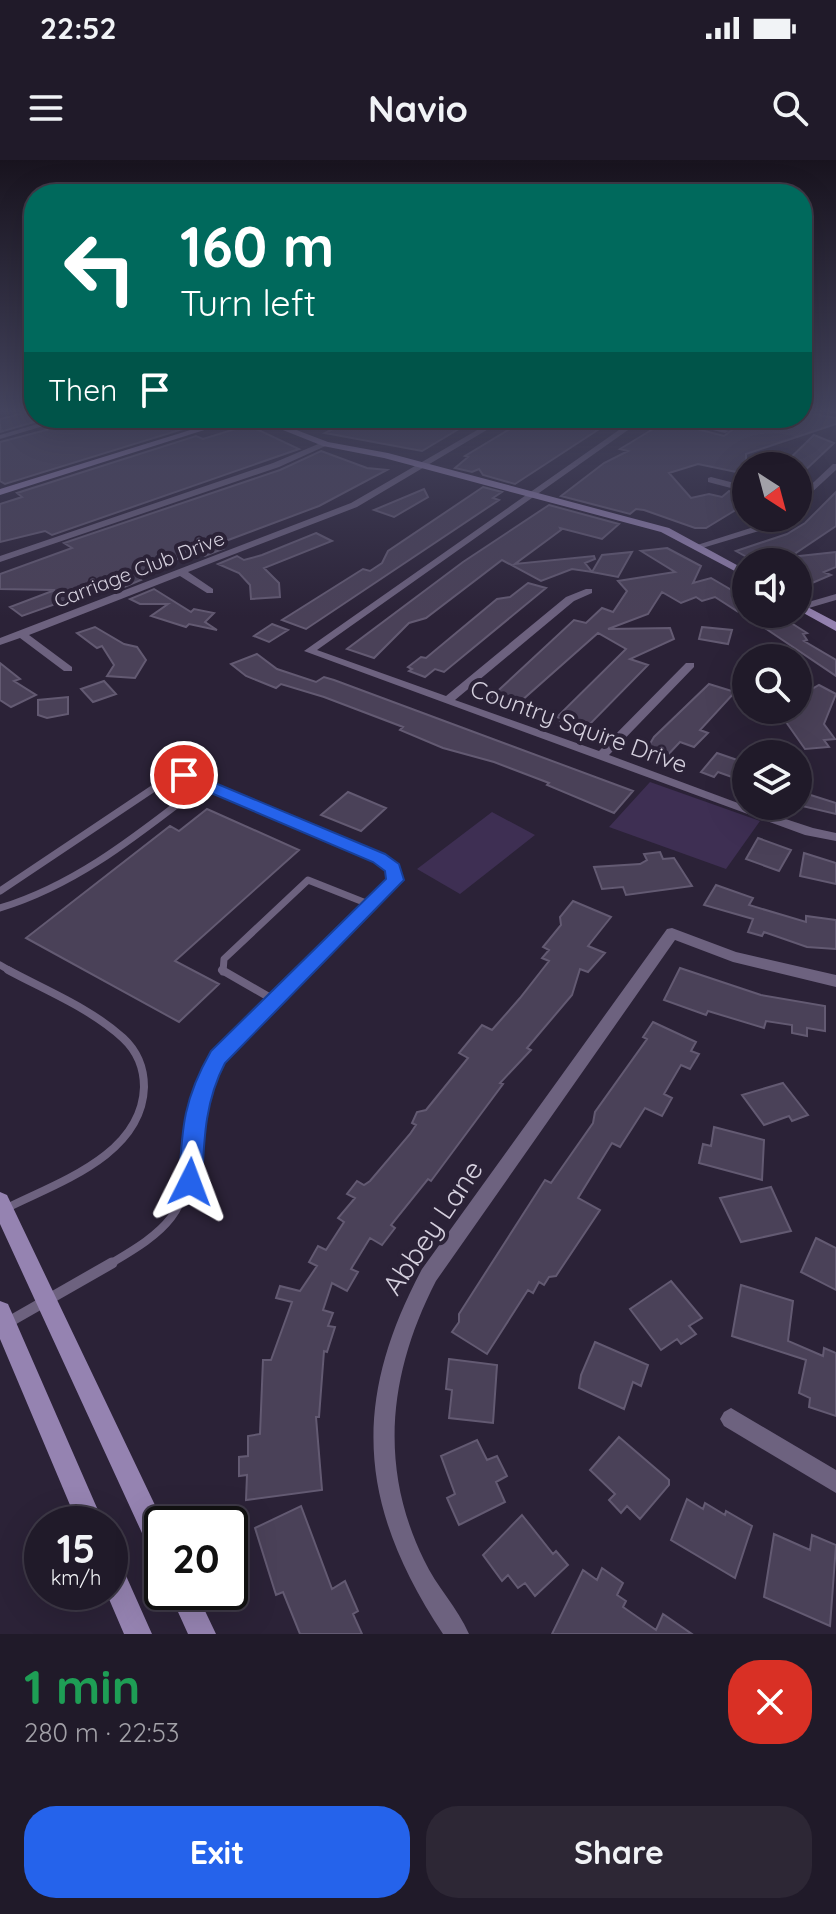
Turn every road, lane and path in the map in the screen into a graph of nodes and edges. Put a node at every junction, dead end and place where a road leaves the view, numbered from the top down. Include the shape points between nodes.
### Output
1 (39, 480) edge
2 (233, 480) edge
3 (399, 480) edge
4 (477, 480) edge
5 (552, 480) edge
6 (711, 480) dead end
7 (732, 485) edge
8 (0, 492) edge
9 (532, 494) junction
10 (746, 532) edge
11 (699, 546) junction
12 (0, 559) edge
13 (732, 566) edge
14 (181, 572) junction
15 (210, 591) dead end
16 (589, 591) dead end
17 (836, 597) edge
18 (812, 603) edge
19 (812, 613) edge
20 (836, 627) edge
21 (21, 634) junction
22 (0, 642) edge
23 (690, 665) dead end
24 (68, 669) dead end
25 (447, 701) junction
26 (600, 757) junction
27 (205, 783) junction
28 (836, 837) edge
29 (0, 891) edge
30 (371, 905) junction
31 (0, 908) edge
32 (0, 965) edge
33 (836, 981) edge
34 (274, 1000) junction
35 (2, 1205) edge
36 (47, 1300) junction
37 (2, 1321) edge
38 (731, 1419) dead end
39 (836, 1482) edge
40 (83, 1506) edge
41 (144, 1509) edge
42 (128, 1610) edge
43 (191, 1610) edge
44 (138, 1634) edge
45 (202, 1634) edge
46 (457, 1634) edge

1 - 8 street
2 - 12 street
3 - 14 street, Carriage Club Drive via 354,505
4 - 9 street
5 - 9 street
6 - 7 street
9 - 11 street via 665,530
9 - 25 street, Country Squire Drive via 309,651
10 - 11 street
11 - 13 street
14 - 15 street
14 - 21 street, Carriage Club Drive
16 - 25 street via 570,599
17 - 18 street
19 - 20 street
21 - 22 street, Carriage Club Drive
21 - 24 street
23 - 26 street
25 - 26 street, Country Squire Drive
26 - 28 street, Country Squire Drive
27 - 29 lane via 184,775 154,785
27 - 30 lane via 393,868 395,880
27 - 31 lane via 132,838 32,901
30 - 34 lane
30 - 34 lane via 308,880 224,959 223,972
32 - 35 lane via 125,1040 141,1063 145,1089 137,1116 116,1146
33 - 46 street, Abbey Lane via 733,957 672,933 407,1312 384,1396 391,1492 414,1567
34 - 36 lane via 218,1057 202,1087 190,1182 169,1225
35 - 36 street
36 - 37 lane
36 - 41 street
37 - 40 street
38 - 39 street
42 - 44 street
43 - 45 street

